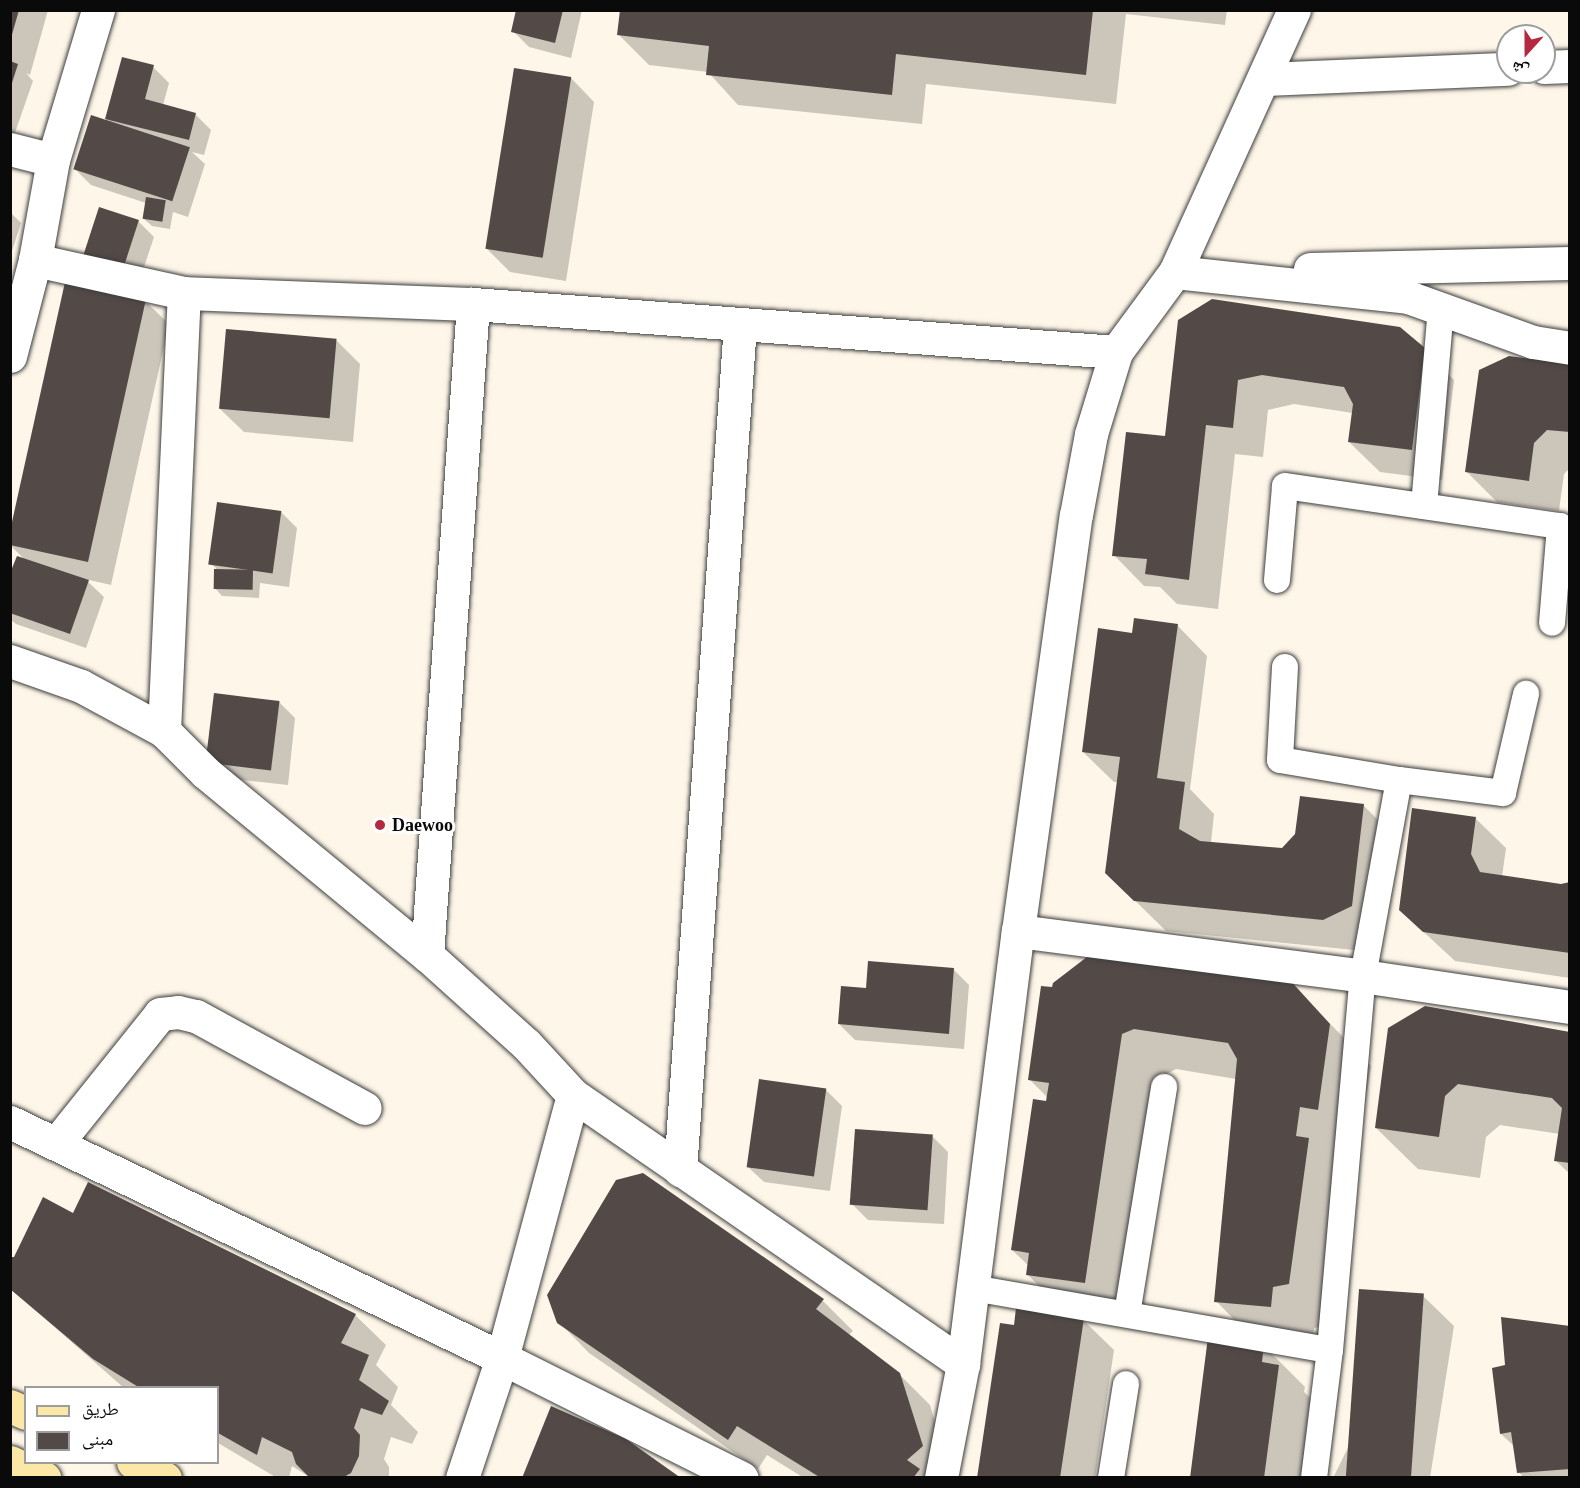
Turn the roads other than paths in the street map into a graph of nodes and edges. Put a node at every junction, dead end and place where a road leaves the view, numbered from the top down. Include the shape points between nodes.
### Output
1 (98, 10) edge
2 (1294, 10) edge
3 (1496, 69) edge
4 (1265, 79) junction
5 (10, 149) edge
6 (53, 160) junction
7 (35, 260) junction
8 (1569, 262) edge
9 (1175, 272) junction
10 (184, 293) junction
11 (473, 304) junction
12 (1441, 309) junction
13 (740, 324) junction
14 (1569, 348) edge
15 (1116, 352) junction
16 (10, 356) edge
17 (1424, 506) junction
18 (1277, 580) dead end
19 (1552, 623) dead end
20 (10, 661) edge
21 (1285, 667) dead end
22 (1526, 694) dead end
23 (164, 731) junction
24 (1399, 780) junction
25 (1018, 931) junction
26 (426, 955) junction
27 (1363, 976) junction
28 (1569, 1007) edge
29 (1164, 1087) dead end
30 (573, 1095) junction
31 (365, 1108) dead end
32 (10, 1122) edge
33 (56, 1144) junction
34 (680, 1170) junction
35 (973, 1288) junction
36 (1127, 1314) junction
37 (1330, 1350) junction
38 (502, 1358) junction
39 (963, 1364) junction
40 (1125, 1384) dead end
41 (10, 1406) edge
42 (24, 1412) edge
43 (10, 1462) edge
44 (137, 1464) edge
45 (45, 1478) edge
46 (165, 1478) edge
47 (462, 1478) edge
48 (742, 1478) edge
49 (940, 1478) edge
50 (1112, 1478) edge
51 (1314, 1478) edge

1 - 6 street
2 - 4 street
3 - 4 street
4 - 9 street
5 - 6 street
6 - 7 street
7 - 10 street
7 - 16 street
8 - 9 street
9 - 12 street via 1408,297
9 - 15 street
10 - 11 street
10 - 23 street
11 - 13 street
11 - 26 street
12 - 14 street via 1533,342
12 - 17 lane
13 - 15 street
13 - 34 street
15 - 25 street via 1091,434 1076,515
17 - 18 lane via 1285,486
17 - 19 lane via 1560,526
20 - 23 street via 81,686
21 - 24 lane via 1281,760
22 - 24 lane via 1503,793
23 - 26 street via 206,773
24 - 27 lane
25 - 27 street
25 - 35 street
26 - 30 street via 526,1044
27 - 28 street
27 - 37 lane
29 - 36 lane
30 - 34 street
30 - 38 street
31 - 33 street via 196,1016 160,1014
32 - 33 street
33 - 38 street
34 - 39 street
35 - 36 lane
35 - 39 street
36 - 37 lane
37 - 51 lane
38 - 47 street
38 - 48 street
39 - 49 street
40 - 50 lane
41 - 42 main road
43 - 45 main road
44 - 46 main road

